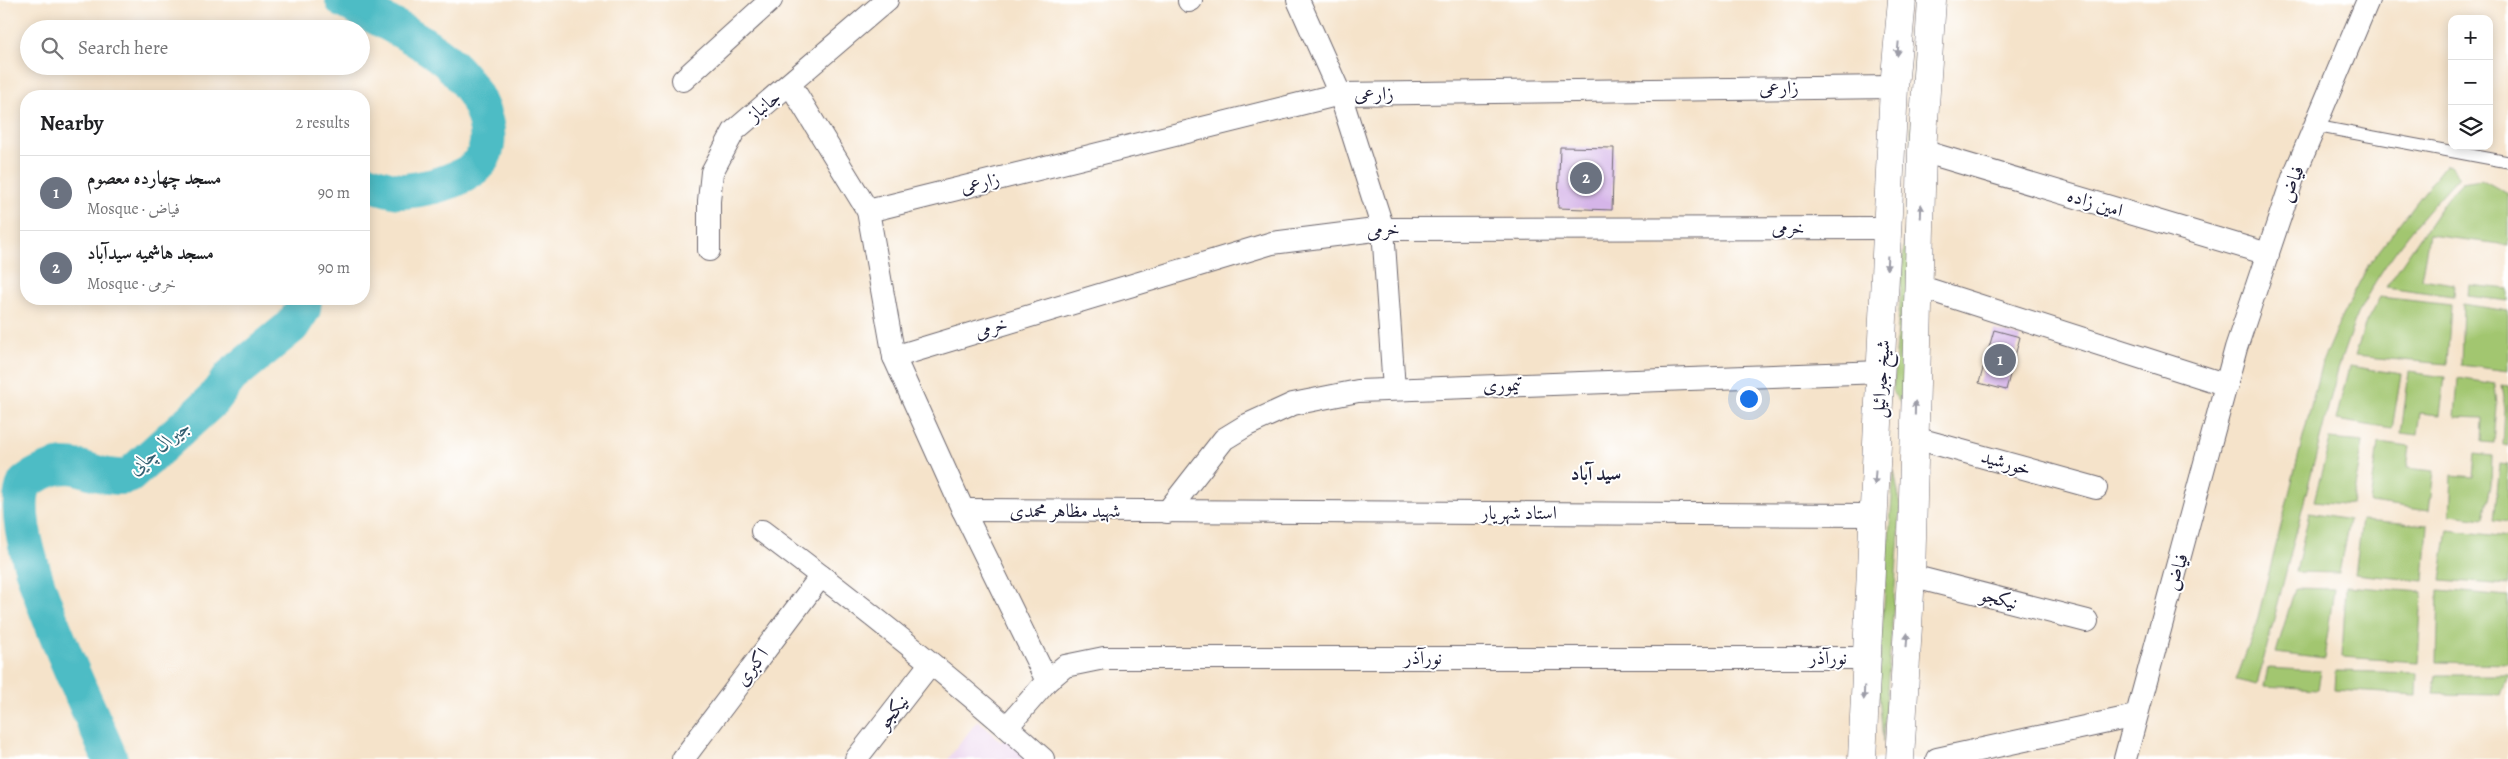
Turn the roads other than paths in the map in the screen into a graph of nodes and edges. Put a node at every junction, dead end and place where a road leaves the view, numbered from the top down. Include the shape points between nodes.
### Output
1 (771, 0) edge
2 (1298, 0) edge
3 (1902, 0) edge
4 (1932, 0) edge
5 (2368, 0) edge
6 (883, 1) edge
7 (683, 80) dead end
8 (790, 84) junction
9 (1894, 86) junction
10 (1340, 94) junction
11 (2315, 126) junction
12 (1922, 152) junction
13 (2508, 162) edge
14 (868, 211) junction
15 (1889, 228) junction
16 (1383, 229) junction
17 (709, 250) dead end
18 (2268, 254) junction
19 (1918, 286) junction
20 (894, 357) junction
21 (1882, 372) junction
22 (2227, 385) junction
23 (1394, 389) junction
24 (1877, 438) junction
25 (1915, 438) junction
26 (2096, 488) dead end
27 (964, 510) junction
28 (1167, 512) junction
29 (1872, 515) junction
30 (762, 532) dead end
31 (821, 576) junction
32 (1911, 576) junction
33 (2087, 621) dead end
34 (1866, 658) junction
35 (930, 664) junction
36 (1047, 681) junction
37 (2135, 716) junction
38 (1007, 727) junction
39 (683, 759) edge
40 (856, 759) edge
41 (1043, 759) edge
42 (1862, 759) edge
43 (1900, 759) edge
44 (1937, 759) edge
45 (2126, 759) edge

1 - 7 street
2 - 10 street
3 -> 9 street, شیخ جبرائیل
4 - 12 street, شیخ جبرائیل
5 - 11 street
6 - 8 street, جانباز
8 - 14 street
8 - 17 street, جانباز via 734,131 712,172
9 - 10 street, زارعی
9 - 15 street, شیخ جبرائیل
10 - 14 street, زارعی
10 - 16 street
11 - 13 lane
11 - 18 street, فیاض via 2293,178
12 - 18 street, امین زاده
19 -> 12 street, شیخ جبرائیل
14 - 20 street
15 - 16 street, خرمی
15 -> 21 street, شیخ جبرائیل
16 - 20 street, خرمی via 1272,243
16 - 23 street
18 - 22 street, فیاض
19 - 22 street
25 -> 19 street, شیخ جبرائیل
20 - 27 street
21 - 23 street, تیموری
21 - 24 street, شیخ جبرائیل
22 - 37 street, فیاض
23 - 28 street, تیموری via 1358,391 1293,404 1247,425 1224,439
24 - 25 street
24 -> 29 street, شیخ جبرائیل
25 - 26 street, خورشید
25 - 32 street, شیخ جبرائیل
27 - 28 street, شهید مظاهر محمدی
27 - 36 street
28 - 29 street, استاد شهریار
29 - 34 street, شیخ جبرائیل
30 - 31 street
31 - 35 street
31 - 39 street, اکبری
32 - 33 street, نیکجو
43 -> 32 street, شیخ جبرائیل
34 - 36 street, نورآذر via 1104,658 1065,666
34 -> 42 street, شیخ جبرائیل
35 - 38 street
35 - 40 street, نیکجو
36 - 38 street, نورآذر
37 - 44 street
37 - 45 street, فیاض
38 - 41 street

